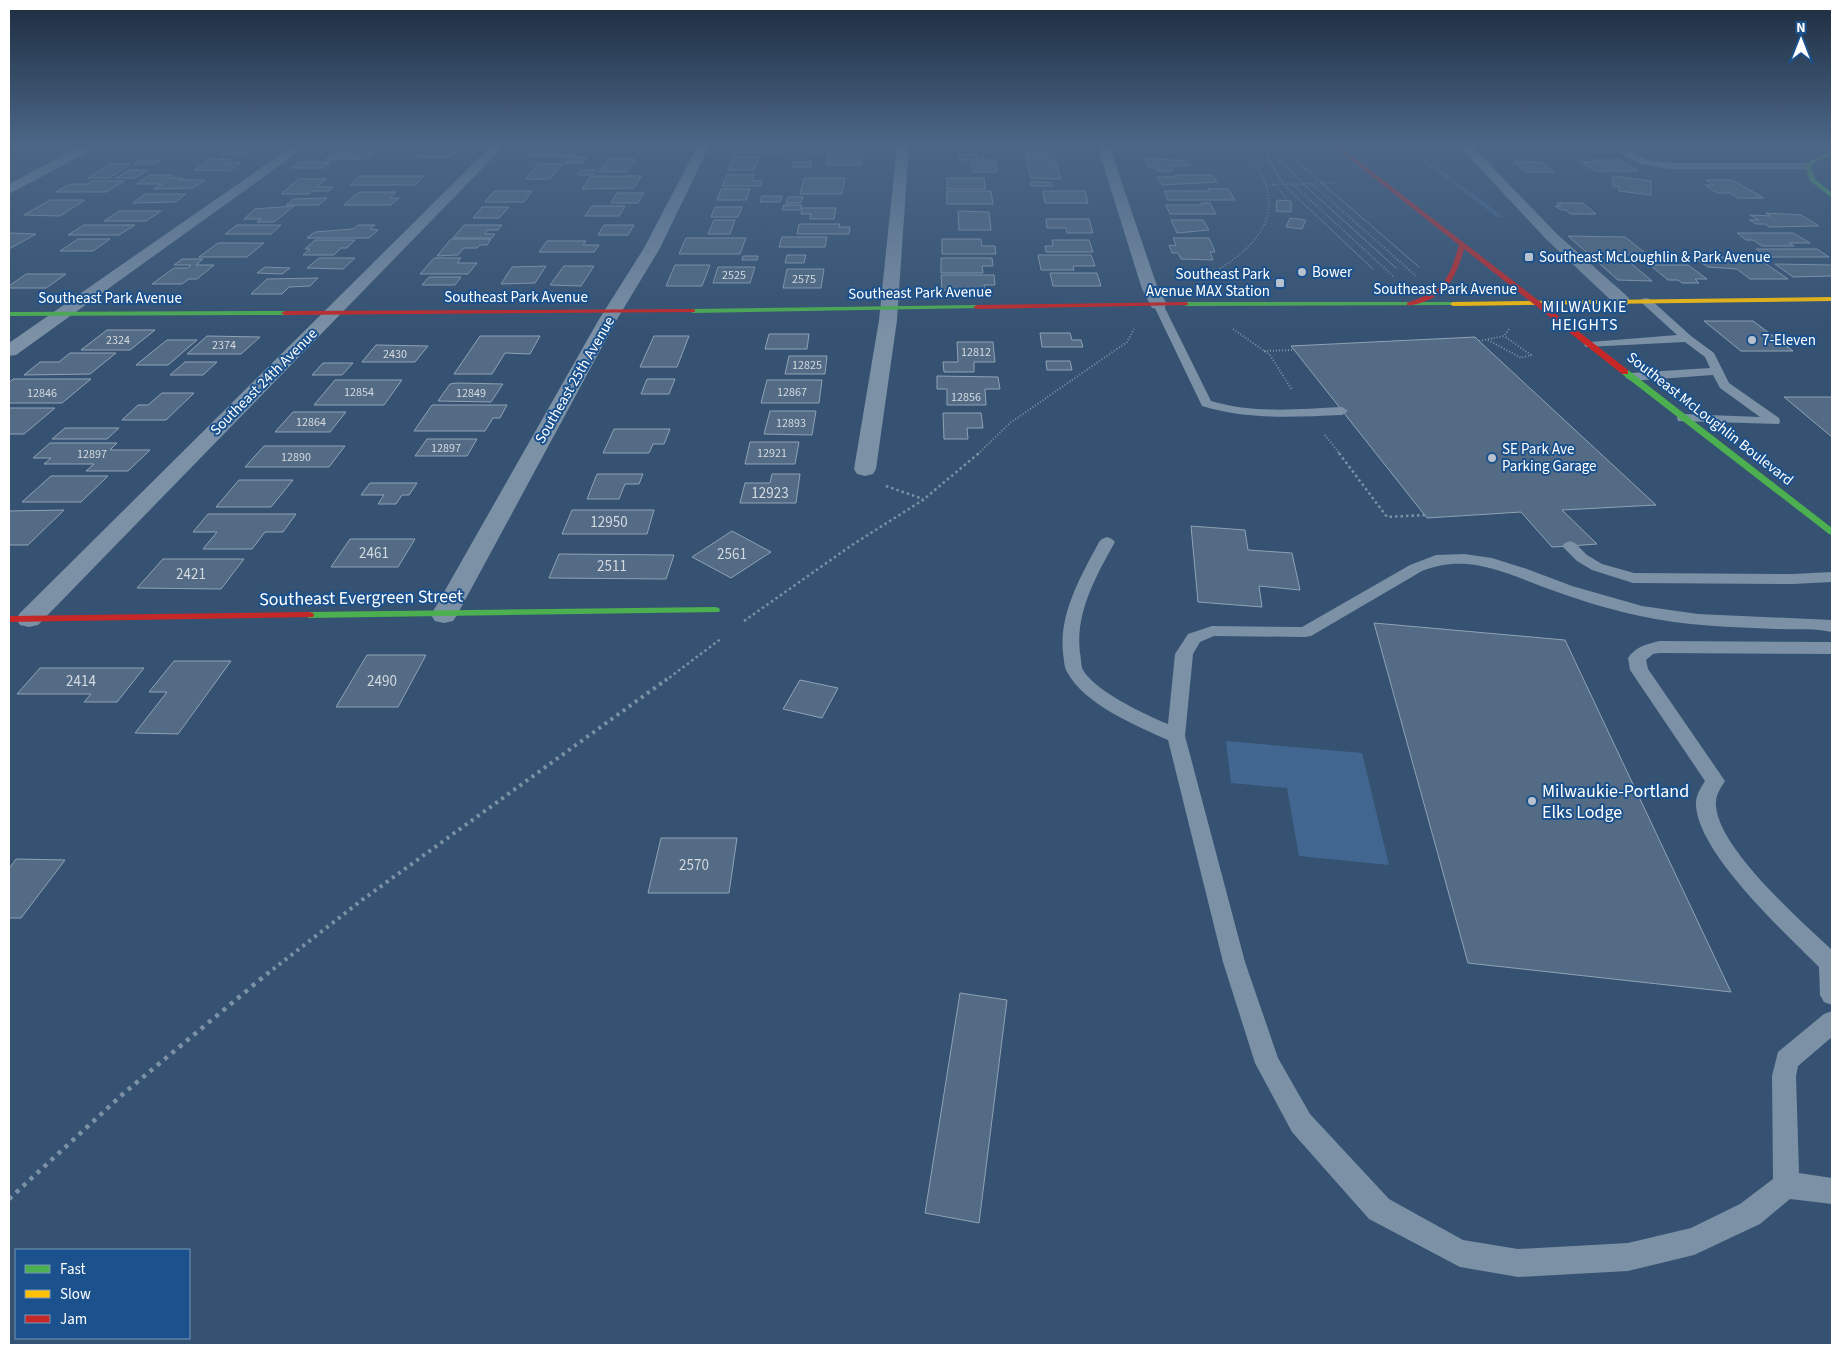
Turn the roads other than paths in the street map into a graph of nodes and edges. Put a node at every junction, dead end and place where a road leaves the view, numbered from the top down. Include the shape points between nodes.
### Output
1 (212, 208) edge
2 (436, 208) edge
3 (672, 208) edge
4 (897, 208) edge
5 (1124, 208) edge
6 (1415, 208) edge
7 (1525, 208) edge
8 (1462, 245) junction
9 (1832, 299) edge
10 (1646, 301) junction
11 (1622, 302) junction
12 (1537, 303) junction
13 (1158, 304) junction
14 (1409, 304) junction
15 (888, 308) junction
16 (332, 312) junction
17 (614, 312) junction
18 (9, 314) edge
19 (60, 314) junction
20 (1687, 338) junction
21 (1590, 345) junction
22 (9, 351) edge
23 (1718, 371) junction
24 (1631, 378) junction
25 (1342, 410) dead end
26 (1683, 418) junction
27 (865, 469) road end
28 (1832, 532) edge
29 (1107, 542) dead end
30 (1570, 546) dead end
31 (1832, 577) edge
32 (714, 610) dead end
33 (444, 615) junction
34 (9, 619) edge
35 (29, 619) junction
36 (1832, 627) edge
37 (1832, 648) edge
38 (1176, 736) junction
39 (1831, 963) edge
40 (1832, 995) edge
41 (1832, 1022) edge
42 (1786, 1185) junction
43 (1832, 1191) edge

1 - 19 street
2 - 16 street, Southeast 24th Avenue
3 - 17 street, Southeast 25th Avenue
4 - 15 street
5 - 13 street
6 - 8 street, Southeast McLoughlin Boulevard
7 - 11 street
8 - 12 street, Southeast McLoughlin Boulevard
8 - 14 street via 1451,282 1445,289 1426,300
9 - 10 street, Southeast Park Avenue
10 - 11 street, Southeast Park Avenue
10 - 20 lane
11 - 12 street, Southeast Park Avenue
12 - 14 street, Southeast Park Avenue
12 - 21 street, Southeast McLoughlin Boulevard
13 - 14 street, Southeast Park Avenue
13 - 15 street, Southeast Park Avenue
13 - 25 lane via 1206,403 1232,412
15 - 17 street, Southeast Park Avenue
15 - 27 street
16 - 17 street, Southeast Park Avenue
16 - 19 street, Southeast Park Avenue
16 - 35 street, Southeast 24th Avenue
17 - 33 street, Southeast 25th Avenue
18 - 19 street, Southeast Park Avenue
19 - 22 street
20 - 21 lane
20 - 23 lane via 1710,355
21 - 24 street, Southeast McLoughlin Boulevard
23 - 24 lane
23 - 26 lane via 1724,385 1774,421
24 - 26 street, Southeast McLoughlin Boulevard
26 - 28 street, Southeast McLoughlin Boulevard
29 - 38 lane via 1090,572 1073,615 1071,646 1074,670 1090,688 1126,713
30 - 31 lane via 1597,567 1633,578
32 - 33 street, Southeast Evergreen Street
33 - 35 street, Southeast Evergreen Street
34 - 35 street, Southeast Evergreen Street
36 - 38 lane via 1829,624 1698,619 1641,611 1566,590 1492,563 1436,560 1416,568 1306,632 1212,632 1194,638 1184,654
37 - 39 lane via 1659,647 1647,650 1637,658 1639,670 1715,781 1707,792 1705,808 1725,850
38 - 42 lane via 1234,962 1267,1063 1301,1122 1379,1209 1460,1253 1518,1263 1619,1257 1694,1241 1750,1214
39 - 40 lane
41 - 42 lane via 1787,1060 1784,1076
42 - 43 lane

